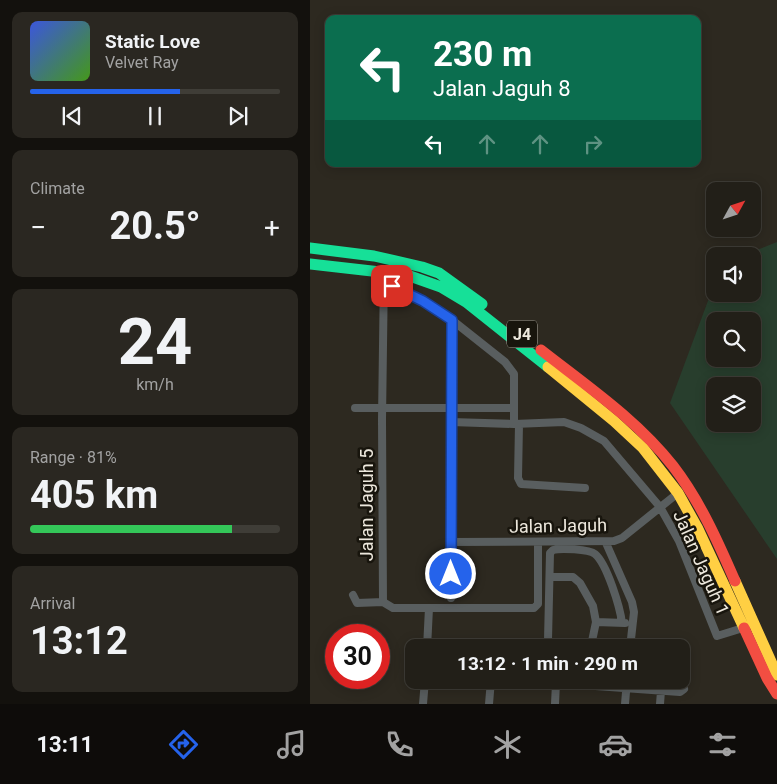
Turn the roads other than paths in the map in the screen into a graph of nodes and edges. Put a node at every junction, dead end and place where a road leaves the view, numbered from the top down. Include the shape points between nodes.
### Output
1 (310, 248) edge
2 (310, 264) edge
3 (384, 278) junction
4 (452, 320) junction
5 (355, 408) dead end
6 (382, 408) junction
7 (451, 408) junction
8 (514, 408) junction
9 (451, 422) junction
10 (517, 424) junction
11 (659, 450) junction
12 (585, 488) dead end
13 (678, 493) junction
14 (660, 507) junction
15 (708, 524) junction
16 (451, 542) junction
17 (538, 542) junction
18 (606, 543) junction
19 (550, 577) junction
20 (353, 595) dead end
21 (451, 598) dead end
22 (383, 602) junction
23 (429, 608) junction
24 (596, 622) junction
25 (622, 623) junction
26 (632, 624) junction
27 (743, 628) junction
28 (427, 639) edge
29 (548, 639) edge
30 (592, 639) edge
31 (631, 639) edge
32 (777, 675) edge
33 (424, 689) edge
34 (490, 689) edge
35 (556, 689) edge
36 (626, 689) edge
37 (651, 689) edge
38 (684, 689) dead end
39 (661, 691) junction
40 (777, 694) edge
41 (423, 704) edge
42 (489, 704) edge
43 (555, 704) edge
44 (625, 704) edge
45 (660, 704) edge

1 - 11 main road, J4 via 374,256 439,273 514,328 625,418
2 - 3 main road, J4
3 - 4 street
3 - 6 street, Jalan Jaguh 5
3 - 13 main road, J4 via 407,275 435,284 466,302 614,421 636,441
4 - 7 street
4 - 8 street via 510,367 514,374
5 - 6 street
6 - 7 street
6 - 22 street, Jalan Jaguh 5
7 - 8 street
7 - 9 street
8 - 10 street
9 - 10 street, Jalan Jaguh 1
9 - 16 street
10 - 12 street via 518,478 521,484
10 - 14 street, Jalan Jaguh 1 via 564,422 595,434
11 - 13 main road via 677,478
11 - 15 main road, J4 via 692,494
13 - 14 street, Jalan Jaguh
13 - 15 main road via 692,503
13 - 27 main road, J4 via 702,537
14 - 18 street, Jalan Jaguh via 622,538
14 - 27 street, Jalan Jaguh 1 via 679,541 717,636
15 - 32 main road, J4
16 - 17 street, Jalan Jaguh
16 - 21 street
17 - 18 street, Jalan Jaguh
17 - 23 street via 536,608
18 - 26 street via 632,602
19 - 24 street via 573,577 580,583 593,606
19 - 25 street, Jalan Jaguh via 551,551 555,548 595,554 610,581
19 - 29 street
20 - 22 street via 357,603
22 - 23 street via 393,608
23 - 28 street
24 - 25 street
24 - 30 street
25 - 26 street
26 - 31 street
27 - 40 main road, J4
33 - 41 street
34 - 42 street
35 - 43 street
36 - 44 street
37 - 39 street
38 - 39 street via 680,692
39 - 45 street

